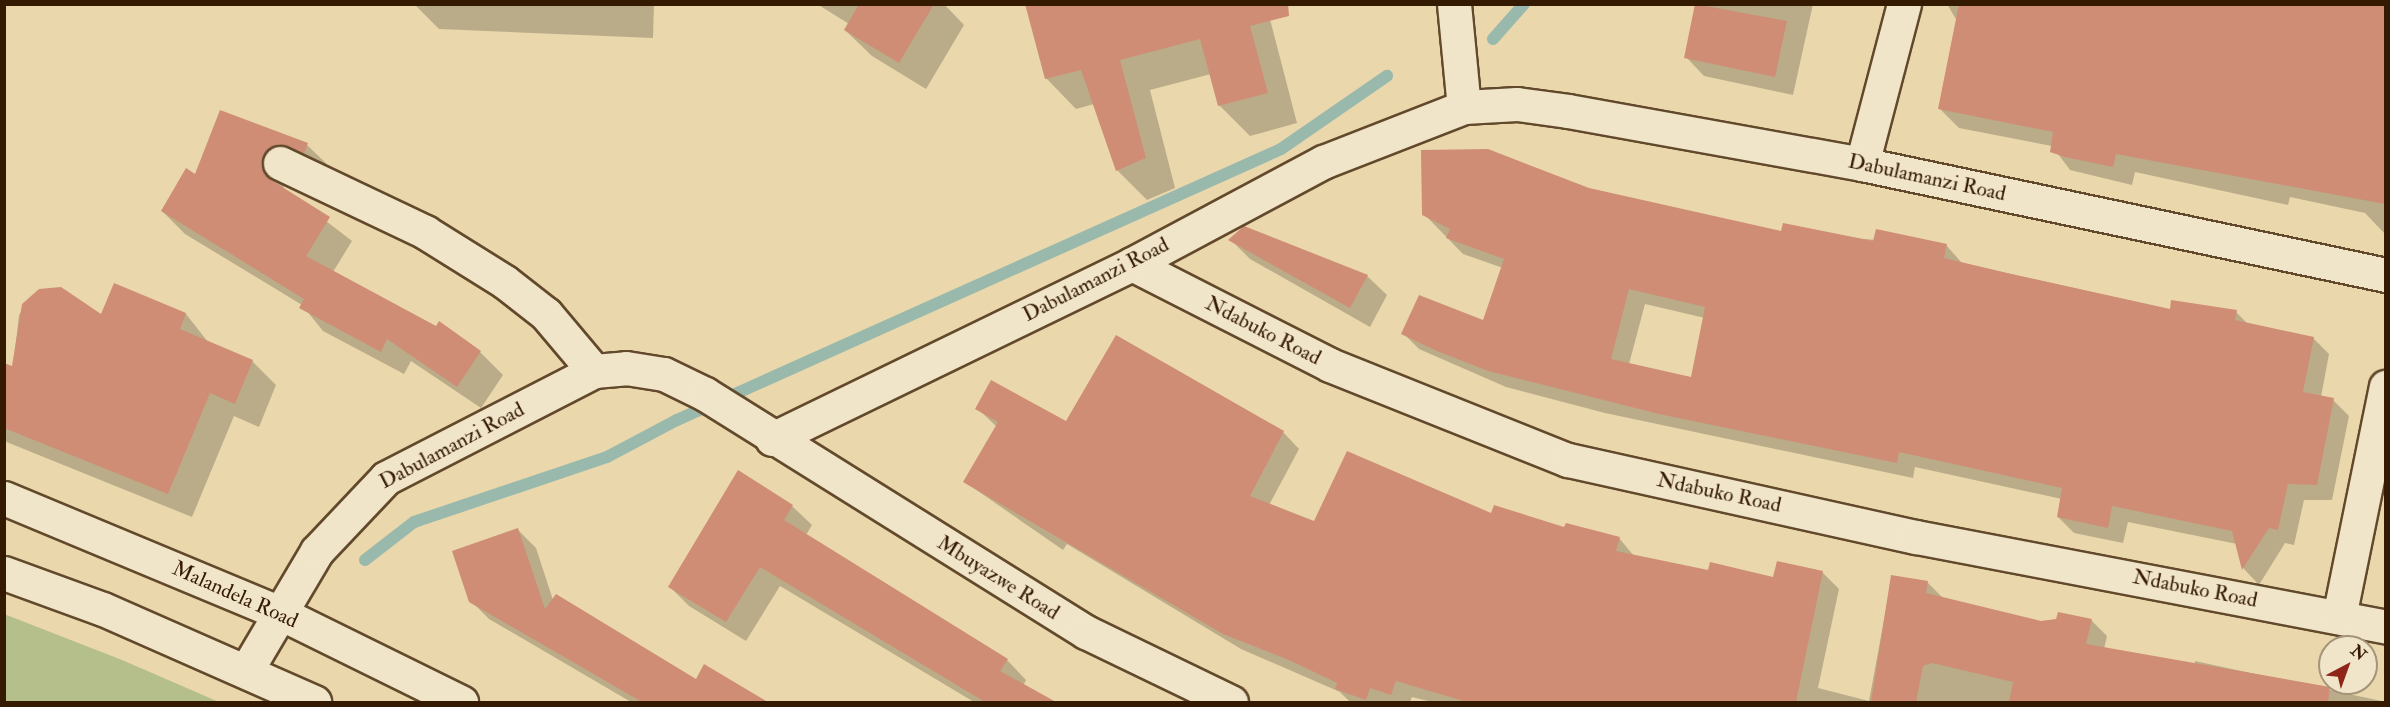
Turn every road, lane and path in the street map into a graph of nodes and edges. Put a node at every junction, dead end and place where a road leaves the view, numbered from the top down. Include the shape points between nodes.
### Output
1 (1454, 4) edge
2 (1904, 4) edge
3 (1464, 107) junction
4 (280, 163) dead end
5 (1862, 164) junction
6 (1132, 264) junction
7 (2385, 275) edge
8 (594, 371) junction
9 (2385, 387) edge
10 (772, 439) junction
11 (4, 498) edge
12 (4, 573) edge
13 (280, 613) junction
14 (2339, 617) junction
15 (2385, 627) edge
16 (246, 671) junction
17 (314, 702) edge
18 (461, 702) edge
19 (1231, 702) edge

1 - 3 street
2 - 5 street
3 - 5 street, Dabulamanzi Road via 1517,104 1568,111
3 - 6 street, Dabulamanzi Road via 1323,162
4 - 8 street via 425,232 505,282 546,314
5 - 7 street, Dabulamanzi Road
6 - 10 street, Dabulamanzi Road
6 - 14 street, Ndabuko Road via 1330,365 1568,460 1916,537
8 - 10 street, Dabulamanzi Road via 626,368 664,374 705,394
8 - 13 street, Dabulamanzi Road via 386,478 317,551
9 - 14 street
10 - 19 street, Mbuyazwe Road via 1086,632
11 - 13 street, Malandela Road
12 - 16 street
13 - 16 street, Dabulamanzi Road
13 - 18 street, Malandela Road
14 - 15 street, Ndabuko Road
16 - 17 street

